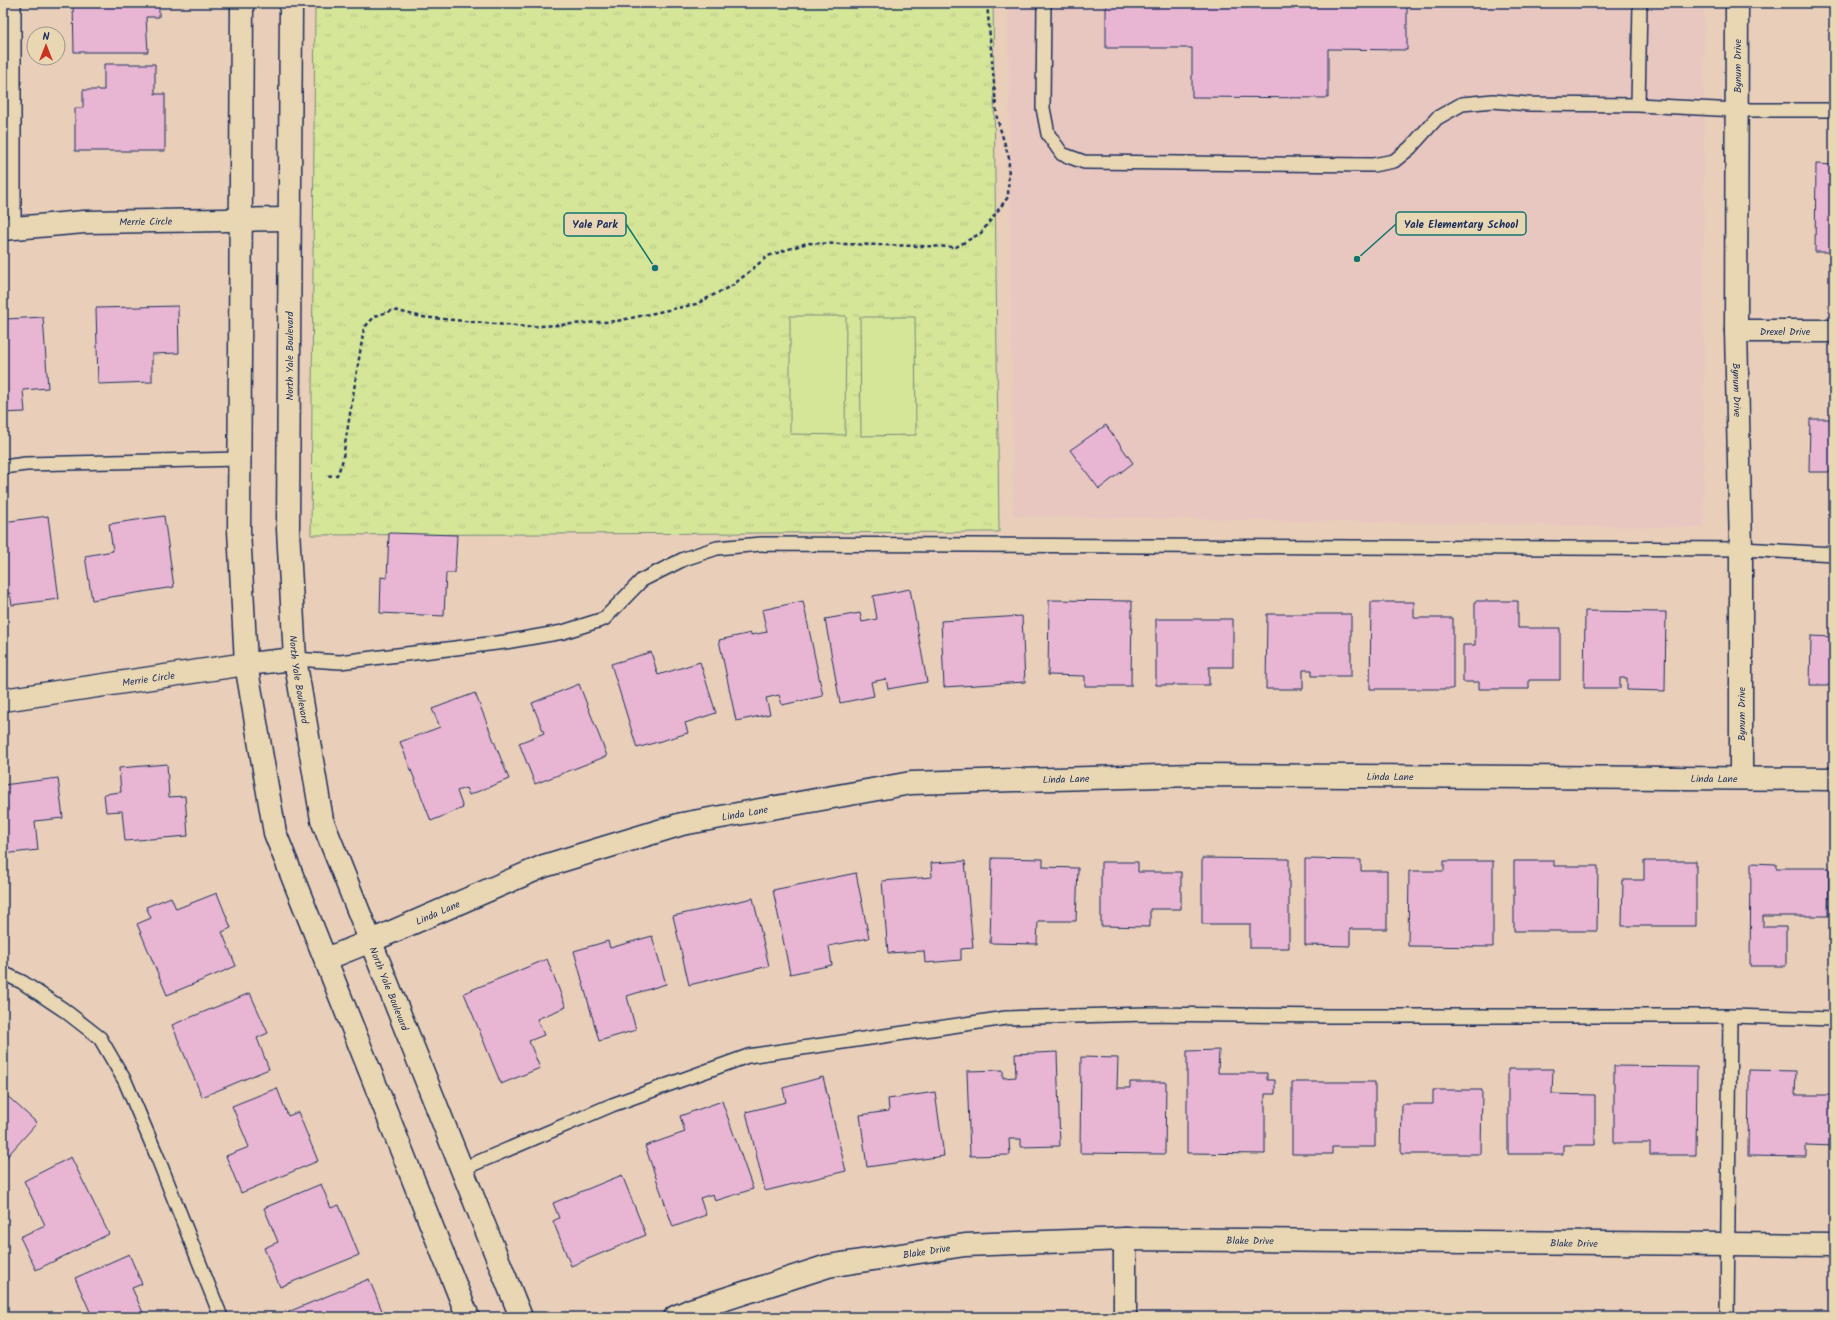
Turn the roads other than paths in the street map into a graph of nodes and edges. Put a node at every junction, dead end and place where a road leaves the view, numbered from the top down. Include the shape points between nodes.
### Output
1 (14, 3) edge
2 (242, 3) edge
3 (291, 3) edge
4 (1044, 3) edge
5 (1640, 3) edge
6 (1737, 3) edge
7 (1638, 105) junction
8 (1737, 110) junction
9 (1834, 110) edge
10 (289, 218) junction
11 (240, 220) junction
12 (8, 229) edge
13 (1736, 331) junction
14 (1834, 331) edge
15 (239, 459) junction
16 (3, 467) edge
17 (1741, 549) junction
18 (1834, 554) edge
19 (295, 659) junction
20 (246, 664) junction
21 (3, 700) edge
22 (1741, 778) junction
23 (1834, 779) edge
24 (371, 941) junction
25 (326, 959) junction
26 (3, 973) edge
27 (1730, 1016) junction
28 (1834, 1019) edge
29 (462, 1169) junction
30 (1125, 1239) junction
31 (1728, 1244) junction
32 (1834, 1245) edge
33 (221, 1317) edge
34 (468, 1317) edge
35 (520, 1317) edge
36 (675, 1317) edge
37 (1125, 1317) edge
38 (1727, 1317) edge

1 - 12 lane
2 - 11 street
3 - 10 street, North Yale Boulevard
4 - 7 lane via 1043,108 1048,134 1062,154 1084,162 1373,165 1394,160 1410,148 1437,118 1462,104 1493,101 1528,104
5 - 7 lane
6 - 8 street, Bynum Drive
7 - 8 lane
8 - 9 lane
8 - 13 street, Bynum Drive
10 - 11 street, Merrie Circle
10 - 19 street, North Yale Boulevard via 288,529
11 - 12 street, Merrie Circle via 84,222
11 - 15 street
13 - 14 street, Drexel Drive
13 - 17 street, Bynum Drive
15 - 16 lane
15 - 20 street via 239,530
17 - 18 lane
17 - 19 lane via 769,544 724,547 684,559 642,580 604,619 563,632 505,642 340,662
17 - 22 street, Bynum Drive
19 - 20 street, Merrie Circle
19 - 24 street, North Yale Boulevard via 322,820
20 - 21 street, Merrie Circle
20 - 25 street via 275,833
22 - 23 street, Linda Lane
22 - 24 street, Linda Lane via 1194,775 911,783 682,824 544,866
24 - 25 street, Linda Lane
24 - 29 street, North Yale Boulevard
25 - 34 street
26 - 33 lane via 22,982 64,1010 100,1038 131,1094
27 - 28 lane
27 - 29 lane via 1147,1014 1006,1018 748,1056 612,1105
27 - 31 lane
29 - 35 street, North Yale Boulevard
30 - 31 street, Blake Drive
30 - 36 street, Blake Drive via 965,1246 828,1266
30 - 37 street
31 - 32 street, Blake Drive
31 - 38 lane

